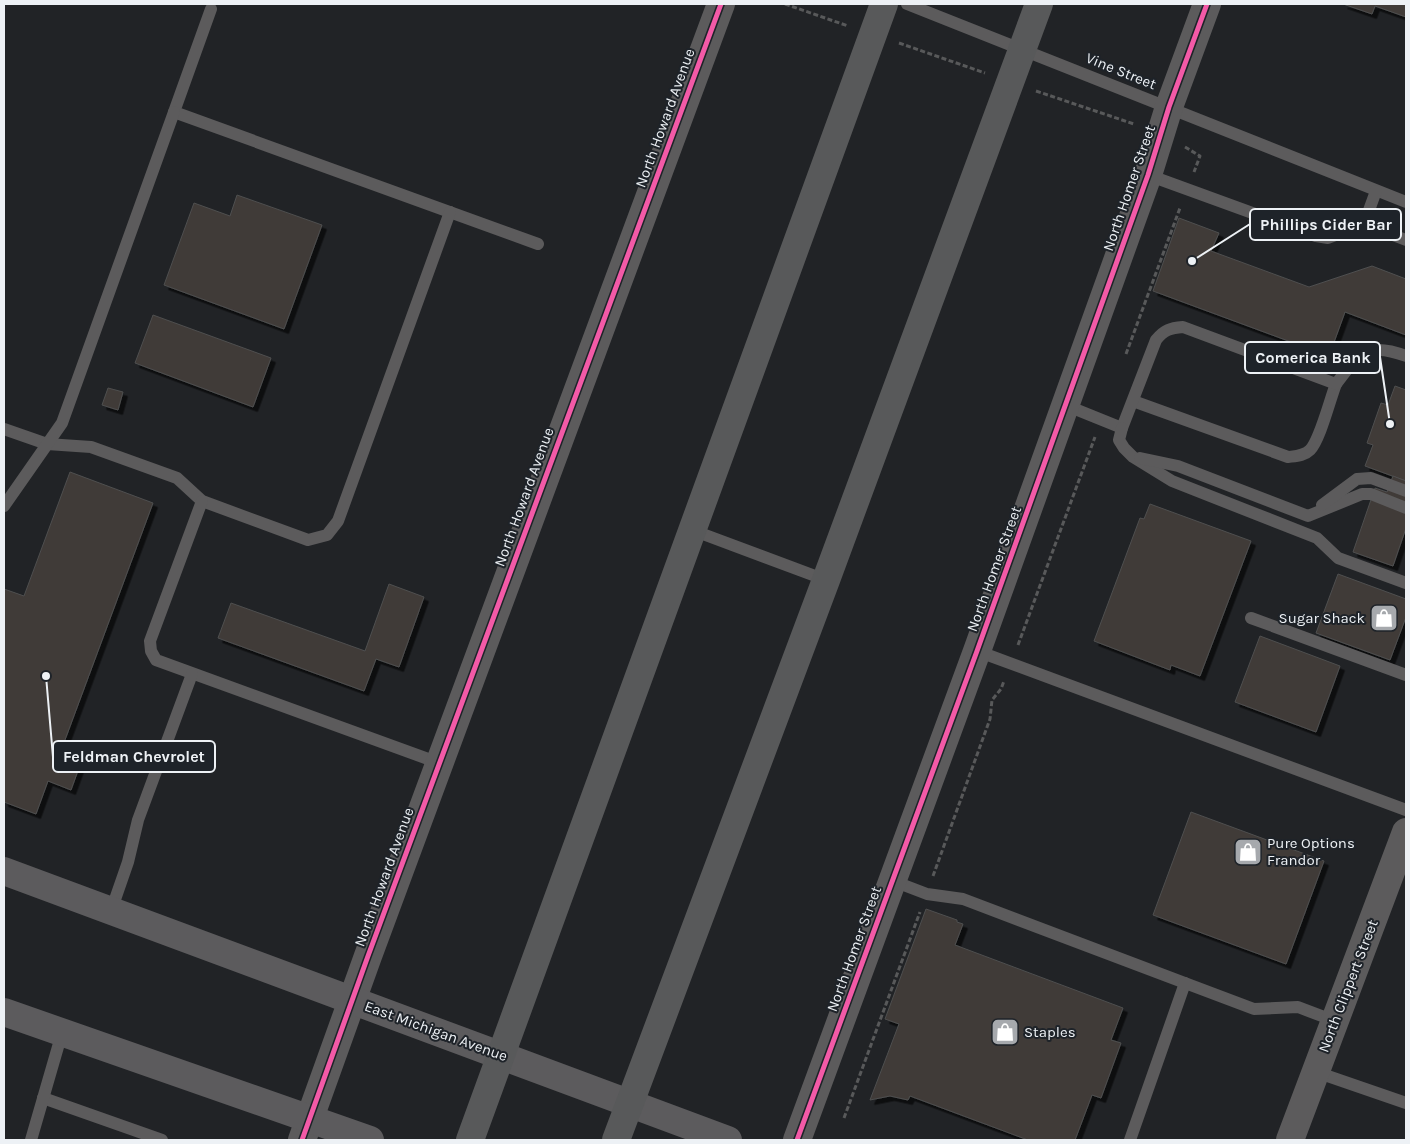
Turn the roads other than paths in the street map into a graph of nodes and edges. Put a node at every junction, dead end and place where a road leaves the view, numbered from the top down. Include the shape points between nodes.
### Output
1 (721, 4) edge
2 (884, 4) edge
3 (907, 4) edge
4 (1039, 4) edge
5 (1207, 4) edge
6 (211, 9) dead end
7 (1169, 107) junction
8 (174, 112) junction
9 (1148, 175) junction
10 (1376, 191) junction
11 (1406, 202) edge
12 (450, 212) junction
13 (1364, 224) junction
14 (1406, 240) edge
15 (538, 244) dead end
16 (1406, 356) edge
17 (1336, 384) junction
18 (1132, 401) junction
19 (1065, 405) junction
20 (1122, 428) junction
21 (4, 429) edge
22 (47, 444) junction
23 (1133, 457) junction
24 (1406, 491) edge
25 (202, 501) junction
26 (4, 506) edge
27 (1406, 508) edge
28 (1308, 516) junction
29 (692, 530) junction
30 (826, 580) junction
31 (1406, 582) edge
32 (1251, 618) dead end
33 (978, 651) junction
34 (192, 674) junction
35 (1406, 675) edge
36 (439, 763) junction
37 (1406, 810) edge
38 (1406, 832) edge
39 (4, 871) edge
40 (4, 880) edge
41 (893, 881) junction
42 (33, 882) junction
43 (111, 911) junction
44 (1185, 983) junction
45 (353, 1000) junction
46 (4, 1012) edge
47 (1335, 1021) junction
48 (62, 1033) junction
49 (1316, 1072) junction
50 (43, 1098) junction
51 (1406, 1102) edge
52 (306, 1130) edge
53 (30, 1140) edge
54 (162, 1140) edge
55 (370, 1140) edge
56 (470, 1140) edge
57 (616, 1140) edge
58 (728, 1140) edge
59 (797, 1140) edge
60 (1130, 1140) edge
61 (1290, 1140) edge

1 - 36 street, North Howard Avenue
2 - 29 highway
3 - 7 lane, Vine Street
4 - 30 highway
5 - 7 street, North Homer Street
6 - 8 lane
7 - 9 street, North Homer Street
7 - 10 lane, Vine Street
8 - 12 lane
8 - 22 lane via 62,423
9 - 13 lane via 1316,236 1328,238
9 - 19 street, North Homer Street
10 - 11 lane, Vine Street
10 - 13 lane
12 - 15 lane
12 - 25 lane via 338,521 327,535 308,540
13 - 14 lane
16 - 17 lane via 1393,351 1367,351 1354,361
17 - 18 lane via 1310,450 1288,457
17 - 18 lane via 1183,327 1163,331 1156,340
18 - 20 lane
19 - 20 lane
19 - 33 street, North Homer Street
20 - 23 lane via 1119,440
21 - 22 lane
22 - 25 lane via 91,446 177,478
22 - 26 lane
23 - 28 lane via 1178,466
23 - 31 lane via 1172,481 1317,538 1338,558
24 - 28 lane via 1372,478 1357,479
25 - 34 lane via 150,641 156,660
27 - 28 lane via 1371,494 1362,494
29 - 30 lane
29 - 56 highway
30 - 57 highway
32 - 35 lane
33 - 37 lane
33 - 41 street, North Homer Street
34 - 36 lane
34 - 43 lane via 138,820
36 - 45 street, North Howard Avenue
38 - 47 street, North Clippert Street
39 - 42 main road, East Michigan Avenue
40 - 42 main road
41 - 44 lane via 926,894 963,899
41 - 59 street, North Homer Street
42 - 43 main road, East Michigan Avenue
43 - 45 main road, East Michigan Avenue
44 - 47 lane via 1254,1009 1298,1007
44 - 60 lane
45 - 52 street, North Howard Avenue
45 - 58 main road, East Michigan Avenue
46 - 48 main road
47 - 49 street, North Clippert Street
48 - 50 lane
48 - 52 main road
49 - 51 lane
49 - 61 street, North Clippert Street
50 - 53 lane
50 - 54 lane
52 - 55 main road

